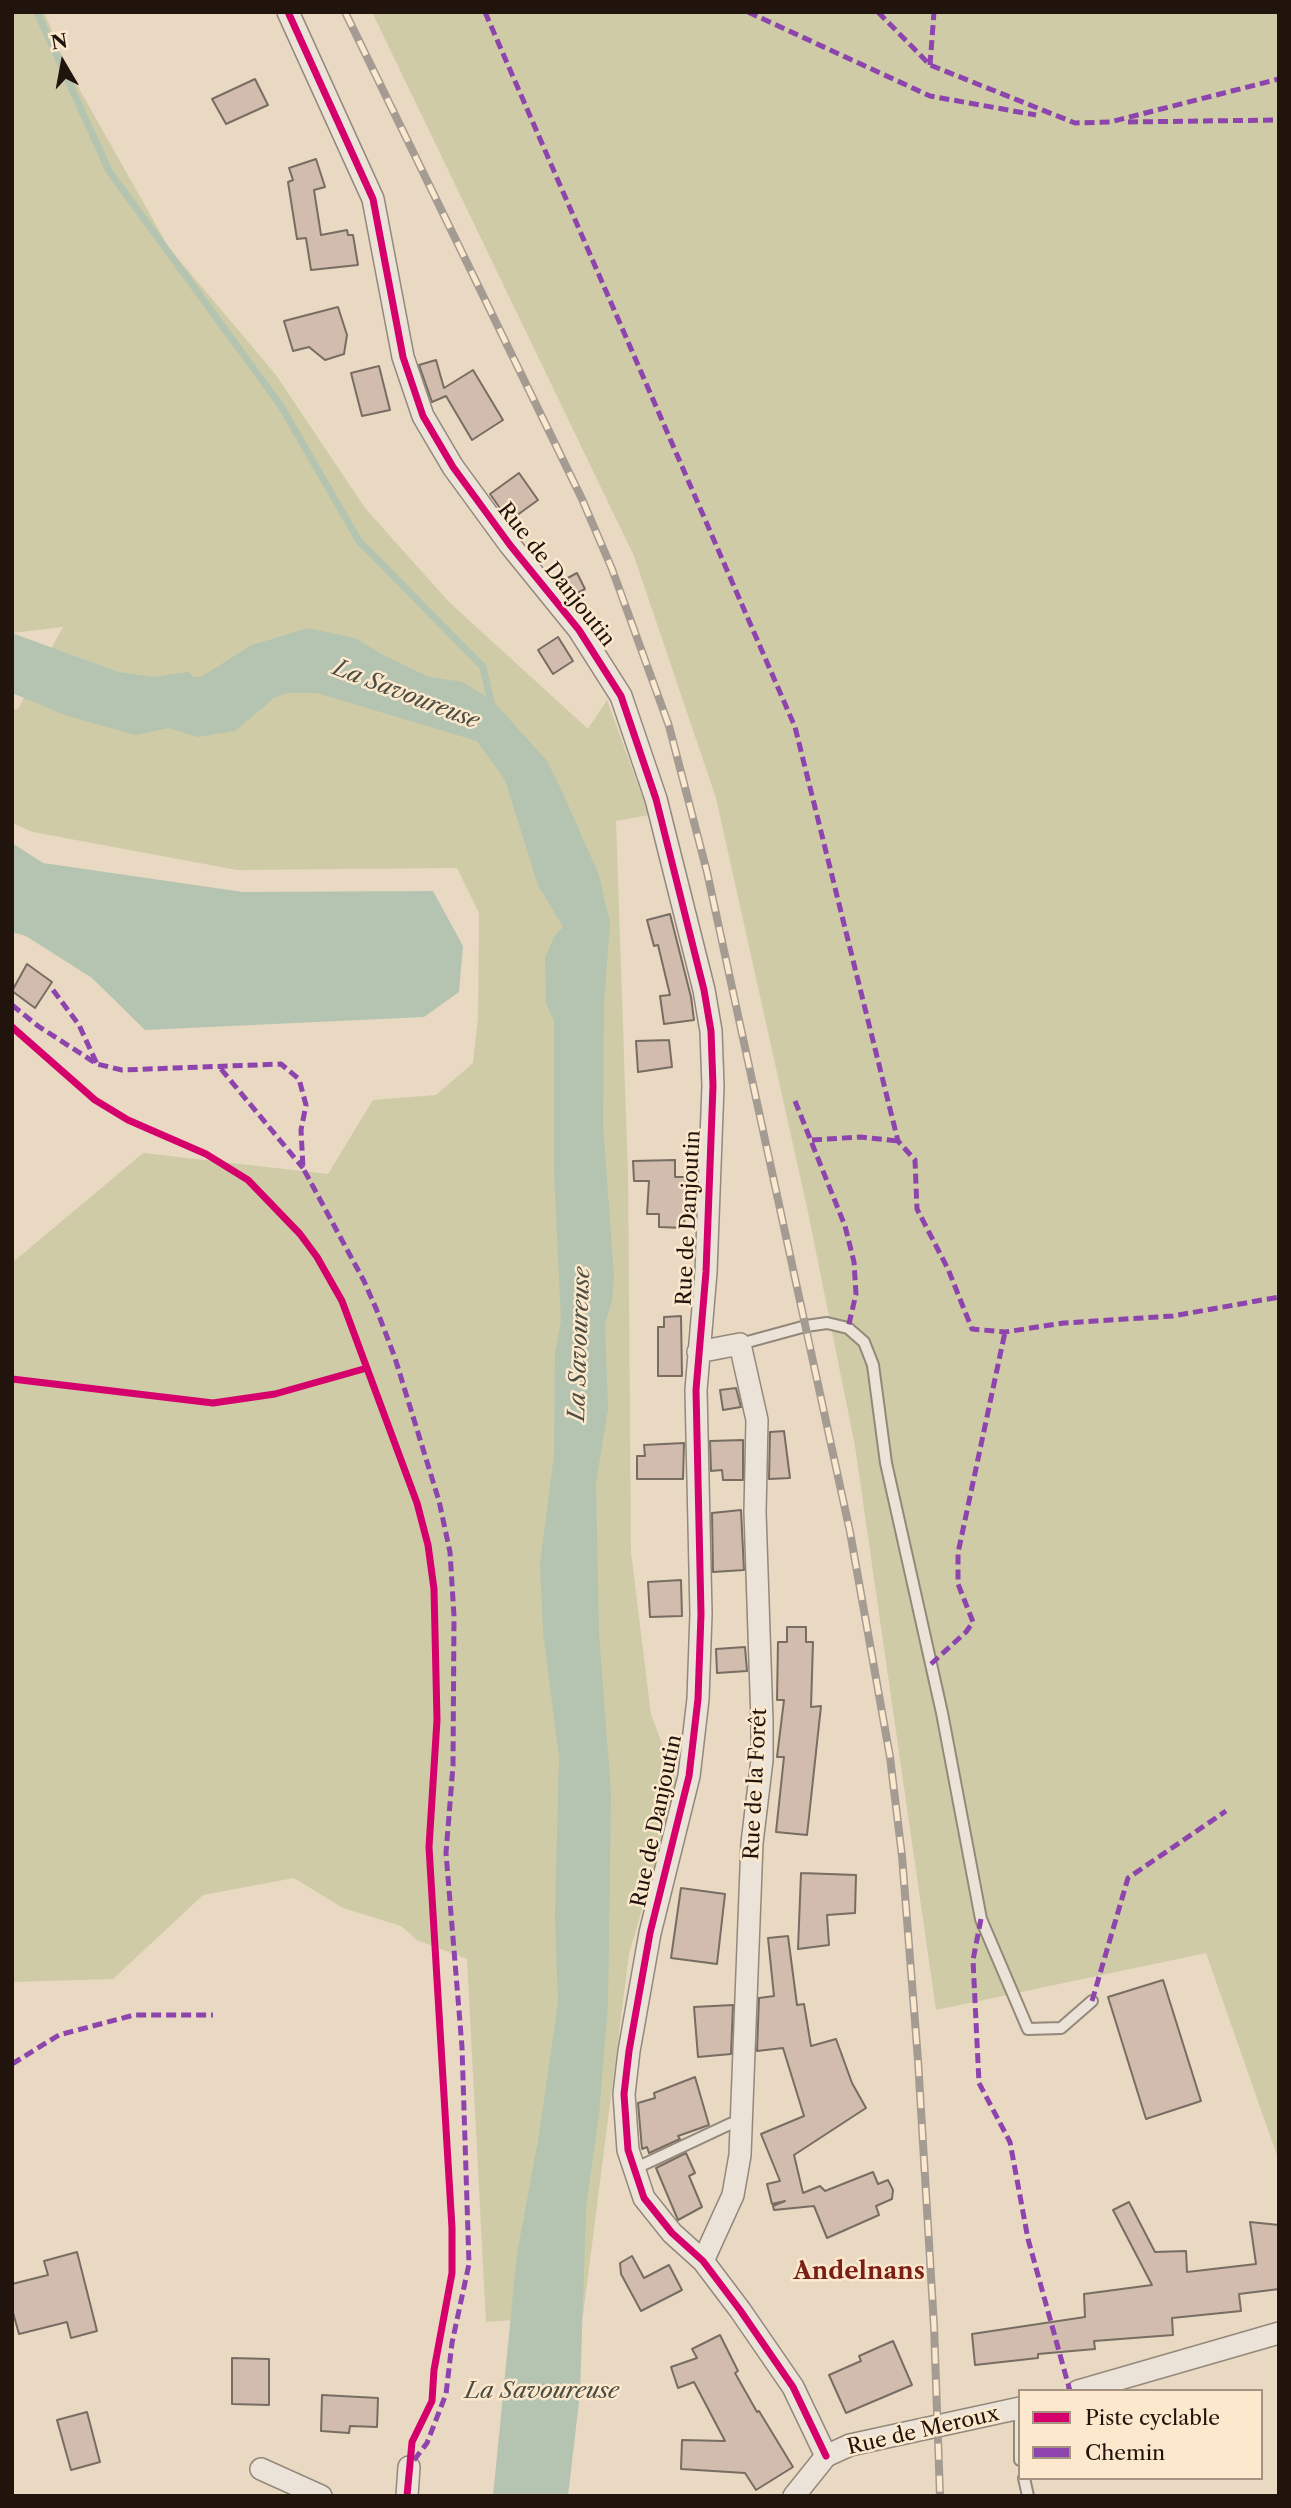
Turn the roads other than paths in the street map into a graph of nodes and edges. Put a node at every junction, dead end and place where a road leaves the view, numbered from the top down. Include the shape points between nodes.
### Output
1 (288, 12) edge
2 (740, 1345) junction
3 (698, 1352) junction
4 (1092, 2001) dead end
5 (742, 2122) junction
6 (634, 2169) junction
7 (703, 2261) junction
8 (1279, 2333) edge
9 (1085, 2389) edge
10 (1018, 2408) edge
11 (826, 2456) junction
12 (410, 2467) dead end
13 (261, 2469) dead end
14 (321, 2496) edge
15 (407, 2496) edge
16 (794, 2496) edge

1 - 3 street, Rue de Danjoutin via 373,199 404,357 423,416 476,499 602,662 621,696 645,761 681,888 711,1031 706,1272
2 - 3 street
2 - 4 lane via 827,1323 849,1328 869,1351 886,1463 942,1713 981,1919 1028,2029 1061,2028
2 - 5 street, Rue de la Forêt via 757,1420 755,1512 762,1722 752,1843
3 - 6 street, Rue de Danjoutin via 701,1614 697,1712 689,1776 650,1933 629,2051 624,2094
5 - 6 lane
5 - 7 street, Rue de la Forêt via 733,2195
6 - 7 street, Rue de Danjoutin via 644,2199
7 - 11 street, Rue de Danjoutin via 793,2387
8 - 9 street
10 - 11 street, Rue de Meroux via 881,2436
11 - 16 street
12 - 15 street
13 - 14 street

